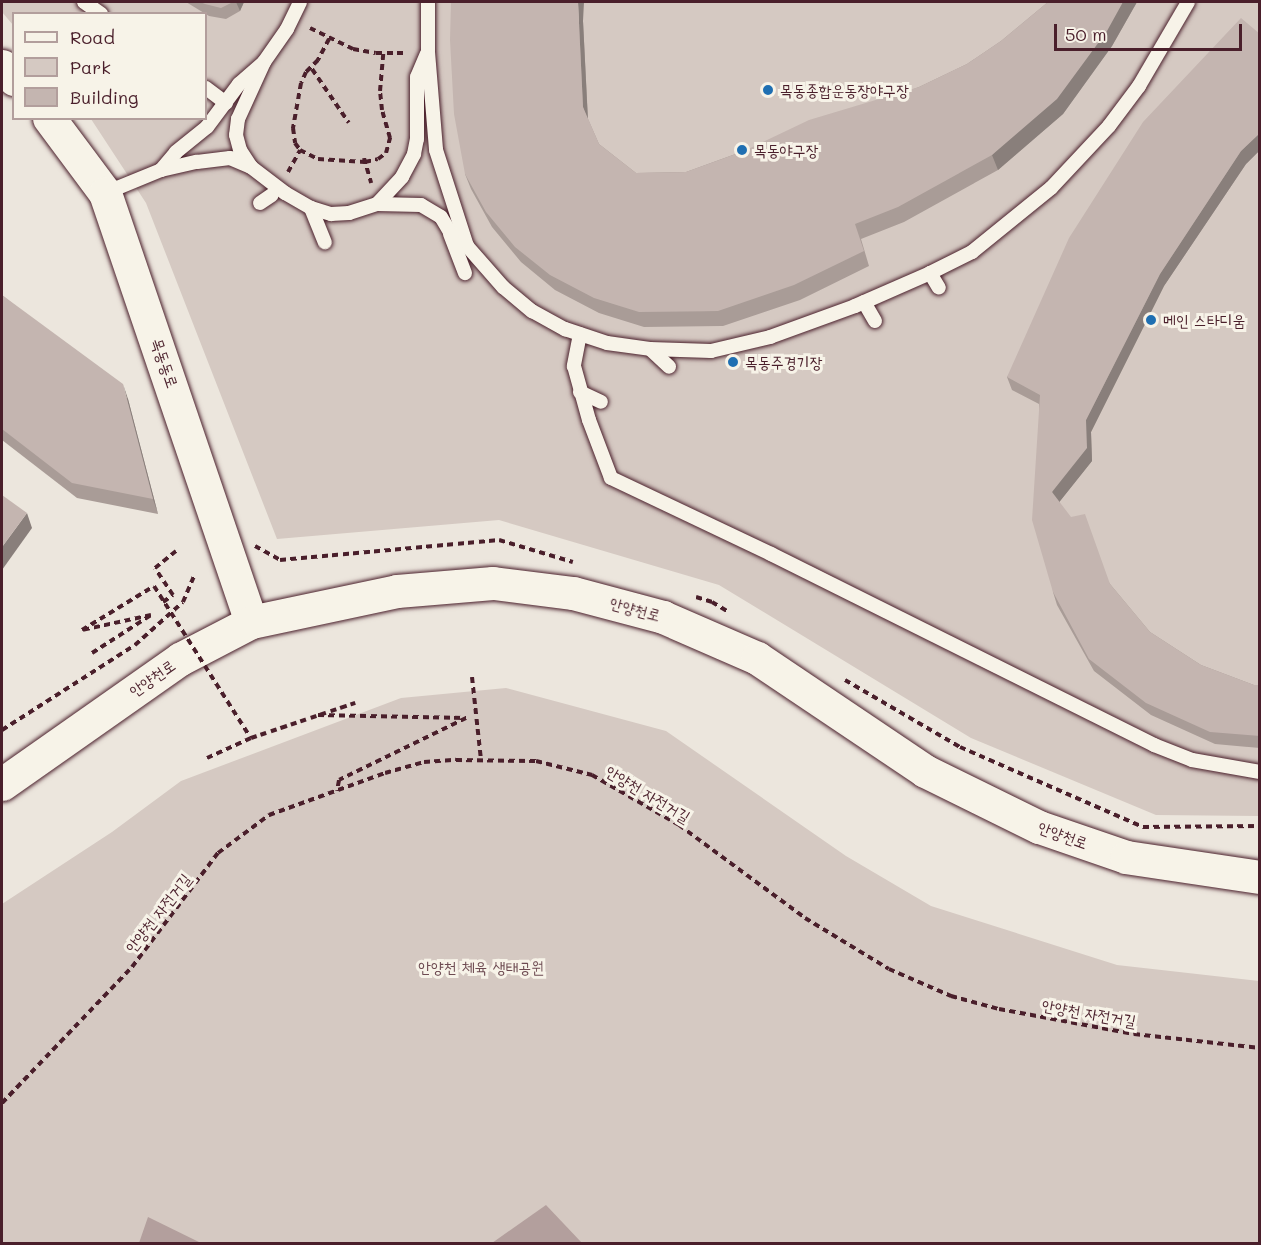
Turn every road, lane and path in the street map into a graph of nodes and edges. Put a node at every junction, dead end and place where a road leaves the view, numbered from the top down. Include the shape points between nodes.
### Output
1 (84, 2) edge
2 (300, 2) edge
3 (428, 2) edge
4 (1188, 2) edge
5 (98, 12) edge
6 (310, 28) dead end
7 (329, 39) junction
8 (428, 52) junction
9 (383, 53) junction
10 (407, 53) dead end
11 (264, 62) junction
12 (312, 69) junction
13 (207, 89) edge
14 (226, 103) junction
15 (50, 120) edge
16 (349, 123) dead end
17 (300, 150) junction
18 (364, 160) junction
19 (251, 166) junction
20 (161, 171) junction
21 (284, 177) dead end
22 (373, 190) dead end
23 (105, 193) junction
24 (272, 195) dead end
25 (260, 203) dead end
26 (377, 204) junction
27 (311, 208) junction
28 (450, 232) junction
29 (325, 242) dead end
30 (467, 246) junction
31 (465, 273) dead end
32 (930, 273) junction
33 (939, 288) dead end
34 (864, 302) junction
35 (875, 321) dead end
36 (580, 334) junction
37 (650, 350) junction
38 (669, 366) dead end
39 (580, 392) junction
40 (601, 402) dead end
41 (176, 551) dead end
42 (195, 574) dead end
43 (164, 602) junction
44 (251, 622) junction
45 (92, 653) dead end
46 (472, 677) dead end
47 (355, 703) dead end
48 (318, 716) junction
49 (2, 730) edge
50 (251, 738) junction
51 (207, 758) dead end
52 (481, 760) junction
53 (1260, 772) edge
54 (2, 784) edge
55 (337, 791) junction
56 (1260, 877) edge
57 (1260, 1048) edge
58 (2, 1103) edge

1 - 5 lane
2 - 11 lane
3 - 8 lane
4 - 32 lane via 1139,86 1084,154 1051,188 972,252
6 - 7 path
7 - 9 path via 353,49
7 - 12 path
8 - 26 lane via 417,78 414,154 402,177
8 - 30 lane via 435,150
9 - 10 path
9 - 18 path via 380,91 390,144 378,159
11 - 14 lane via 239,84
11 - 19 lane via 238,119 236,135 240,150
12 - 16 path
12 - 17 path via 300,83 293,128
13 - 14 lane
14 - 20 lane
15 - 23 main road, 목동동로
17 - 18 path via 318,159
17 - 21 path
18 - 22 path
19 - 20 lane via 230,158
19 - 27 lane
20 - 23 lane
23 - 44 main road, 목동동로
24 - 25 lane
26 - 27 lane via 349,213 331,214
26 - 28 lane via 421,206 441,217
27 - 29 lane
28 - 30 lane
28 - 31 lane
30 - 36 lane via 503,287 532,311
32 - 33 lane
32 - 34 lane
34 - 35 lane
34 - 37 lane via 770,337 711,351
36 - 37 lane
36 - 39 lane via 574,366
37 - 38 lane
39 - 40 lane
39 - 53 lane via 611,478 1154,745 1192,760
41 - 43 path via 155,568 173,595
42 - 49 path via 183,602 135,645
43 - 45 path, bridge via 154,586 82,630 151,615
43 - 50 path, bridge
44 - 54 main road, 안양천로 via 180,659
44 - 56 main road, 안양천로 via 397,591 493,583 573,593 663,616 756,658 925,771 1039,827 1126,857
46 - 52 path
47 - 48 path, bridge
48 - 50 path, bridge
48 - 55 path via 466,718 339,780
50 - 51 path
52 - 55 path, 안양천 자전거길 via 424,762
52 - 57 path, 안양천 자전거길 via 536,761 592,775 679,825 805,918 889,969 951,996 1134,1034
55 - 58 path, 안양천 자전거길 via 269,815 218,853 132,967

